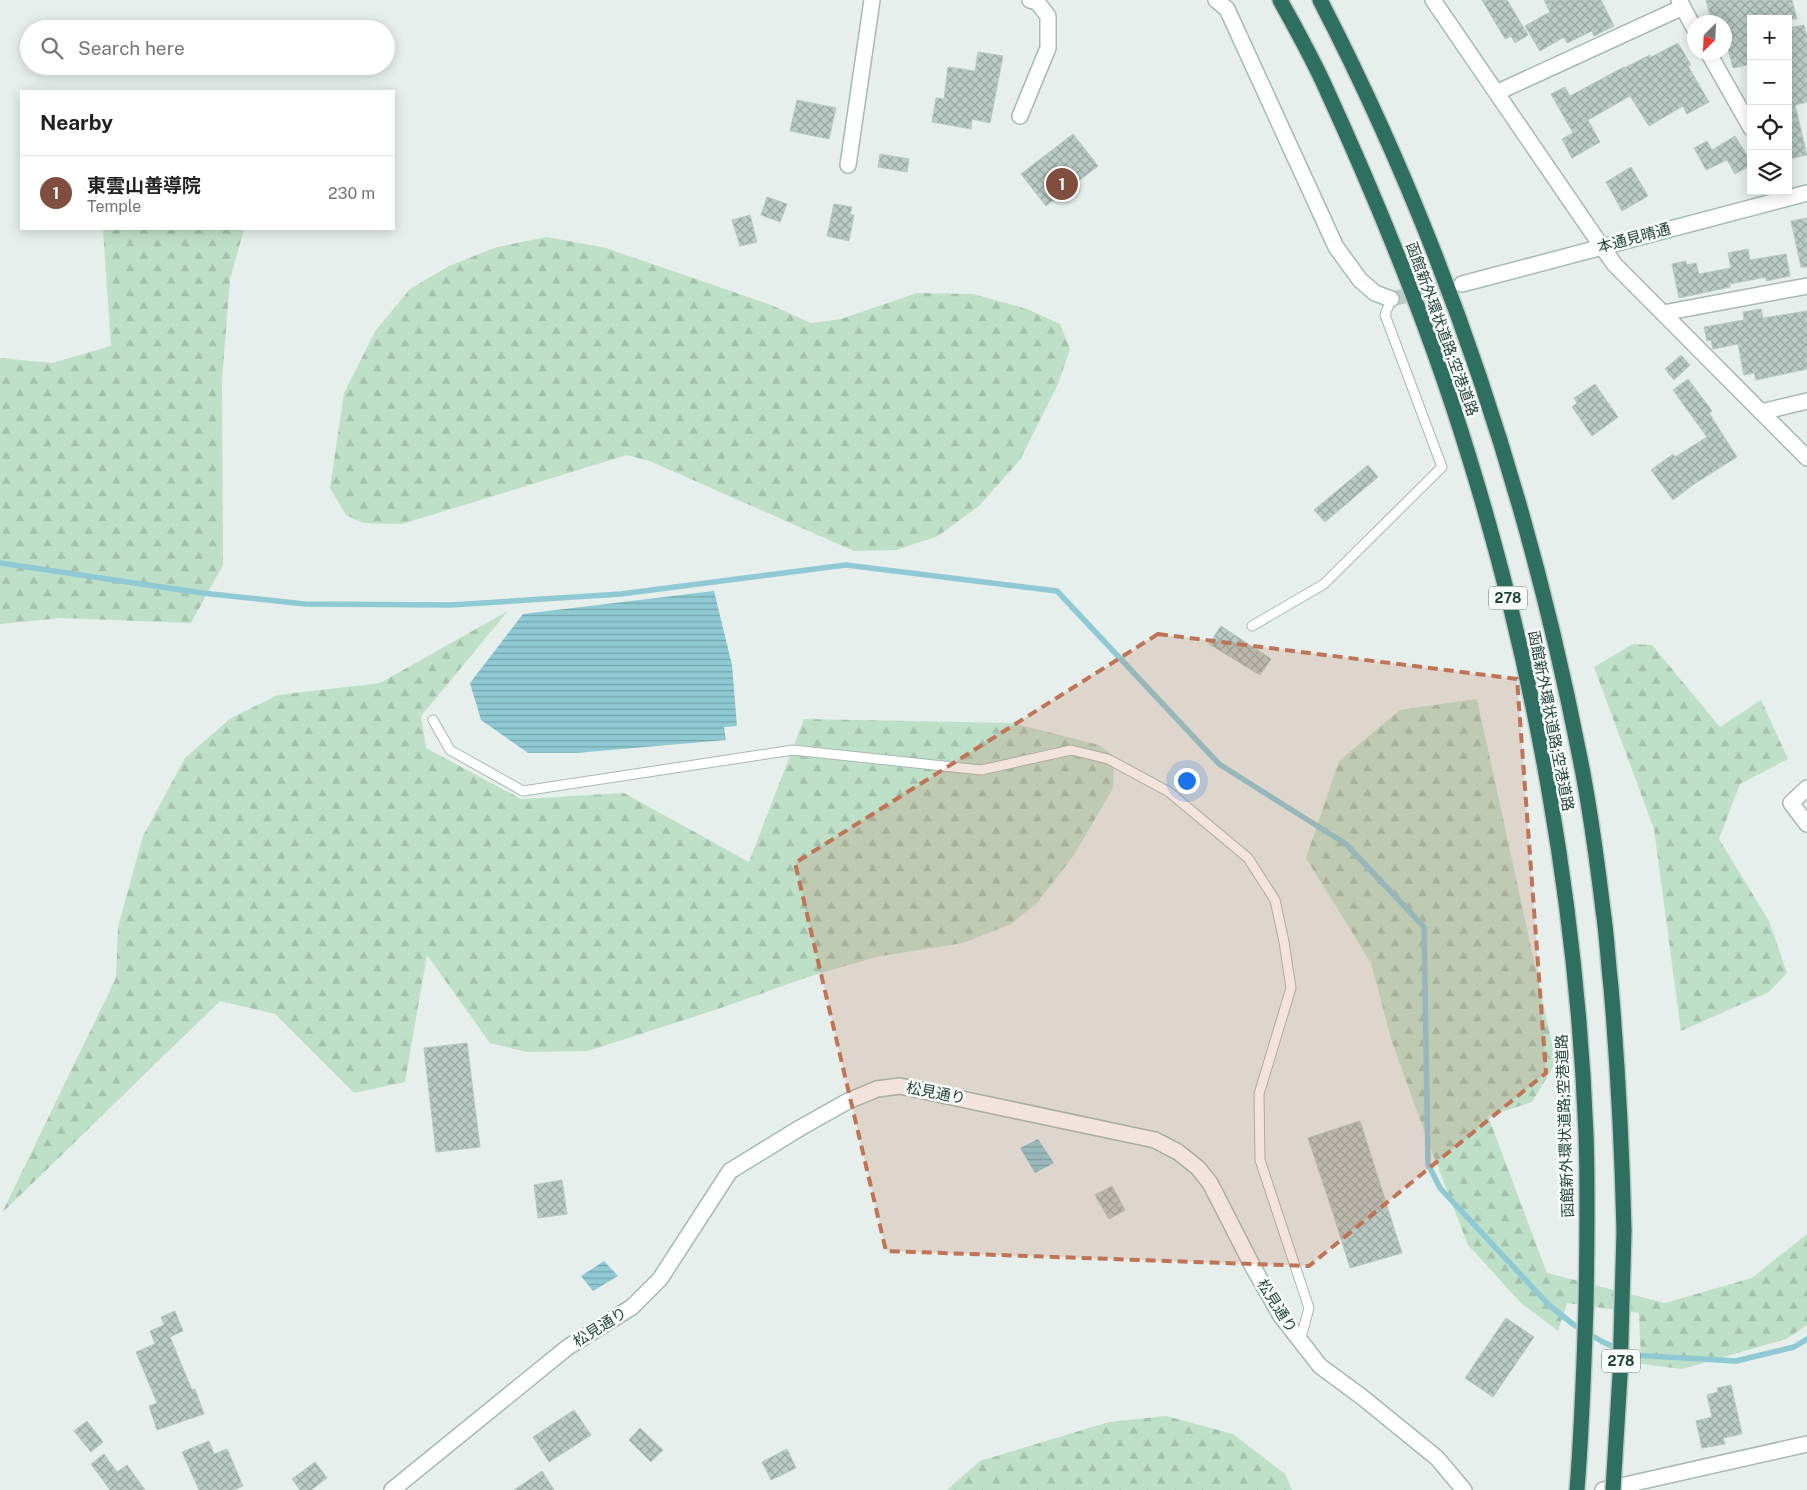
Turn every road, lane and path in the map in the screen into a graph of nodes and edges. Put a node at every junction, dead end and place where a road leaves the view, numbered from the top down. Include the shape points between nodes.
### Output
1 (872, 0) edge
2 (1030, 0) edge
3 (1216, 0) edge
4 (1280, 0) edge
5 (1320, 0) edge
6 (1435, 1) edge
7 (1681, 4) edge
8 (1687, 15) edge
9 (1713, 60) edge
10 (1498, 92) junction
11 (1020, 116) dead end
12 (1747, 121) edge
13 (848, 165) dead end
14 (1807, 193) edge
15 (1792, 194) edge
16 (1784, 195) edge
17 (1602, 247) junction
18 (1462, 284) tunnel mouth
19 (1807, 286) edge
20 (1391, 299) joint
21 (1663, 313) junction
22 (1807, 401) edge
23 (1761, 412) junction
24 (1807, 458) edge
25 (1252, 626) dead end
26 (433, 720) dead end
27 (1807, 788) edge
28 (1807, 824) edge
29 (1300, 1342) junction
30 (1807, 1444) edge
31 (1633, 1487) edge
32 (392, 1490) edge
33 (1464, 1490) edge
34 (1576, 1490) edge
35 (1603, 1490) edge
36 (1613, 1490) edge

1 - 13 street
2 - 11 street via 1037,2 1048,16 1048,48
3 - 20 street via 1227,9 1336,247 1360,280 1375,293
4 - 34 highway, 函館新外環状道路;空港道路 / 278 via 1322,80 1385,224 1433,348 1469,458 1511,608 1544,765 1567,917 1581,1044 1586,1136 1584,1373
5 - 36 highway, 函館新外環状道路;空港道路 / 278, bridge via 1354,64 1418,209 1466,333 1503,444 1546,600 1581,760 1604,913 1622,1136 1624,1231
6 - 10 street
7 - 8 street
7 - 10 street
9 - 12 street
10 - 17 street
14 - 15 street, 本通見晴通
16 - 17 street, 本通見晴通
17 - 18 street, 本通見晴通
17 - 21 street via 1615,265
19 - 21 street
20 - 25 lane via 1384,315 1442,467 1324,584
21 - 23 street
22 - 23 street
23 - 24 street
26 - 29 lane via 450,750 523,791 793,750 981,770 1071,750 1108,760 1169,792 1248,858 1275,900 1291,988 1259,1094 1260,1160 1309,1308
27 - 28 street via 1791,803
29 - 32 street, 松見通り via 1252,1267 1210,1183 1178,1152 1155,1140 924,1090 900,1086 877,1089 848,1101 730,1171 660,1280 632,1307 568,1347
29 - 33 street, 松見通り via 1320,1366 1437,1458
30 - 31 street
31 - 35 street

